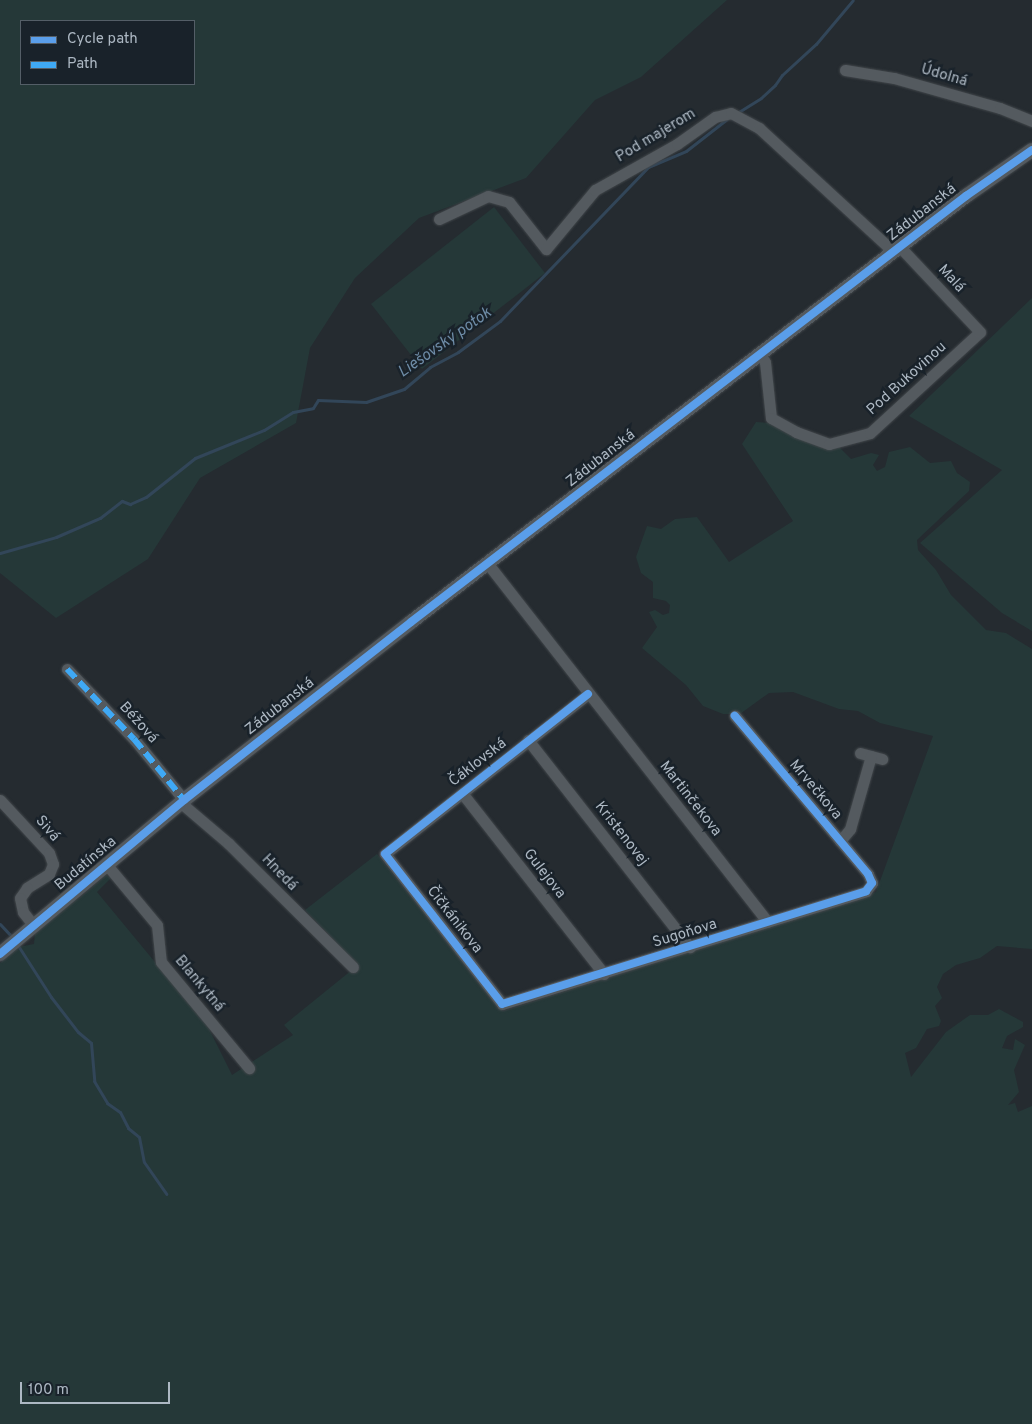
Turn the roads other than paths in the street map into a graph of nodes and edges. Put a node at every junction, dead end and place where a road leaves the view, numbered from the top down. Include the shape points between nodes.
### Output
1 (845, 70) dead end
2 (1032, 121) edge
3 (1032, 150) edge
4 (440, 219) dead end
5 (897, 249) junction
6 (980, 332) joint
7 (760, 354) junction
8 (488, 564) junction
9 (67, 669) dead end
10 (588, 694) junction
11 (735, 716) dead end
12 (528, 740) junction
13 (871, 756) dead end
14 (462, 793) junction
15 (0, 800) edge
16 (185, 800) junction
17 (840, 841) junction
18 (385, 854) joint
19 (107, 865) junction
20 (872, 883) joint
21 (768, 922) junction
22 (34, 926) junction
23 (690, 947) junction
24 (0, 954) edge
25 (353, 967) dead end
26 (604, 974) junction
27 (502, 1004) joint
28 (248, 1068) dead end

1 - 2 street, Údolná via 894,78 1000,108
3 - 5 street, Zádubanská
4 - 5 street, Pod majerom via 488,196 509,202 546,249 595,190 677,144 715,117 735,114 759,128
5 - 6 street, Malá
5 - 7 street, Zádubanská
6 - 7 street, Pod Bukovinou via 870,433 829,444 796,432 771,418 765,362
7 - 8 street, Zádubanská
8 - 10 street, Martinčekova
8 - 16 street, Zádubanská
9 - 16 street, Béžová via 134,739
10 - 12 street, Čáklovská
10 - 21 street, Martinčekova
11 - 17 street, Mrvečkova
12 - 14 street, Čáklovská
12 - 23 street, Kristenovej
13 - 17 street, Mrvečkova via 850,829
14 - 18 street, Čáklovská
14 - 26 street, Gulejova
15 - 22 street, Sivá via 49,853 53,864 49,874 27,888 20,898 23,912
16 - 19 street, Budatínska
16 - 25 street, Hnedá
17 - 20 street, Mrvečkova
18 - 27 street, Čičkánikova
19 - 22 street, Budatínska
19 - 28 street, Blankytná via 157,925 161,962
20 - 21 street, Sugoňova via 866,891
21 - 23 street, Sugoňova
22 - 24 street, Budatínska
23 - 26 street, Sugoňova
26 - 27 street, Sugoňova

